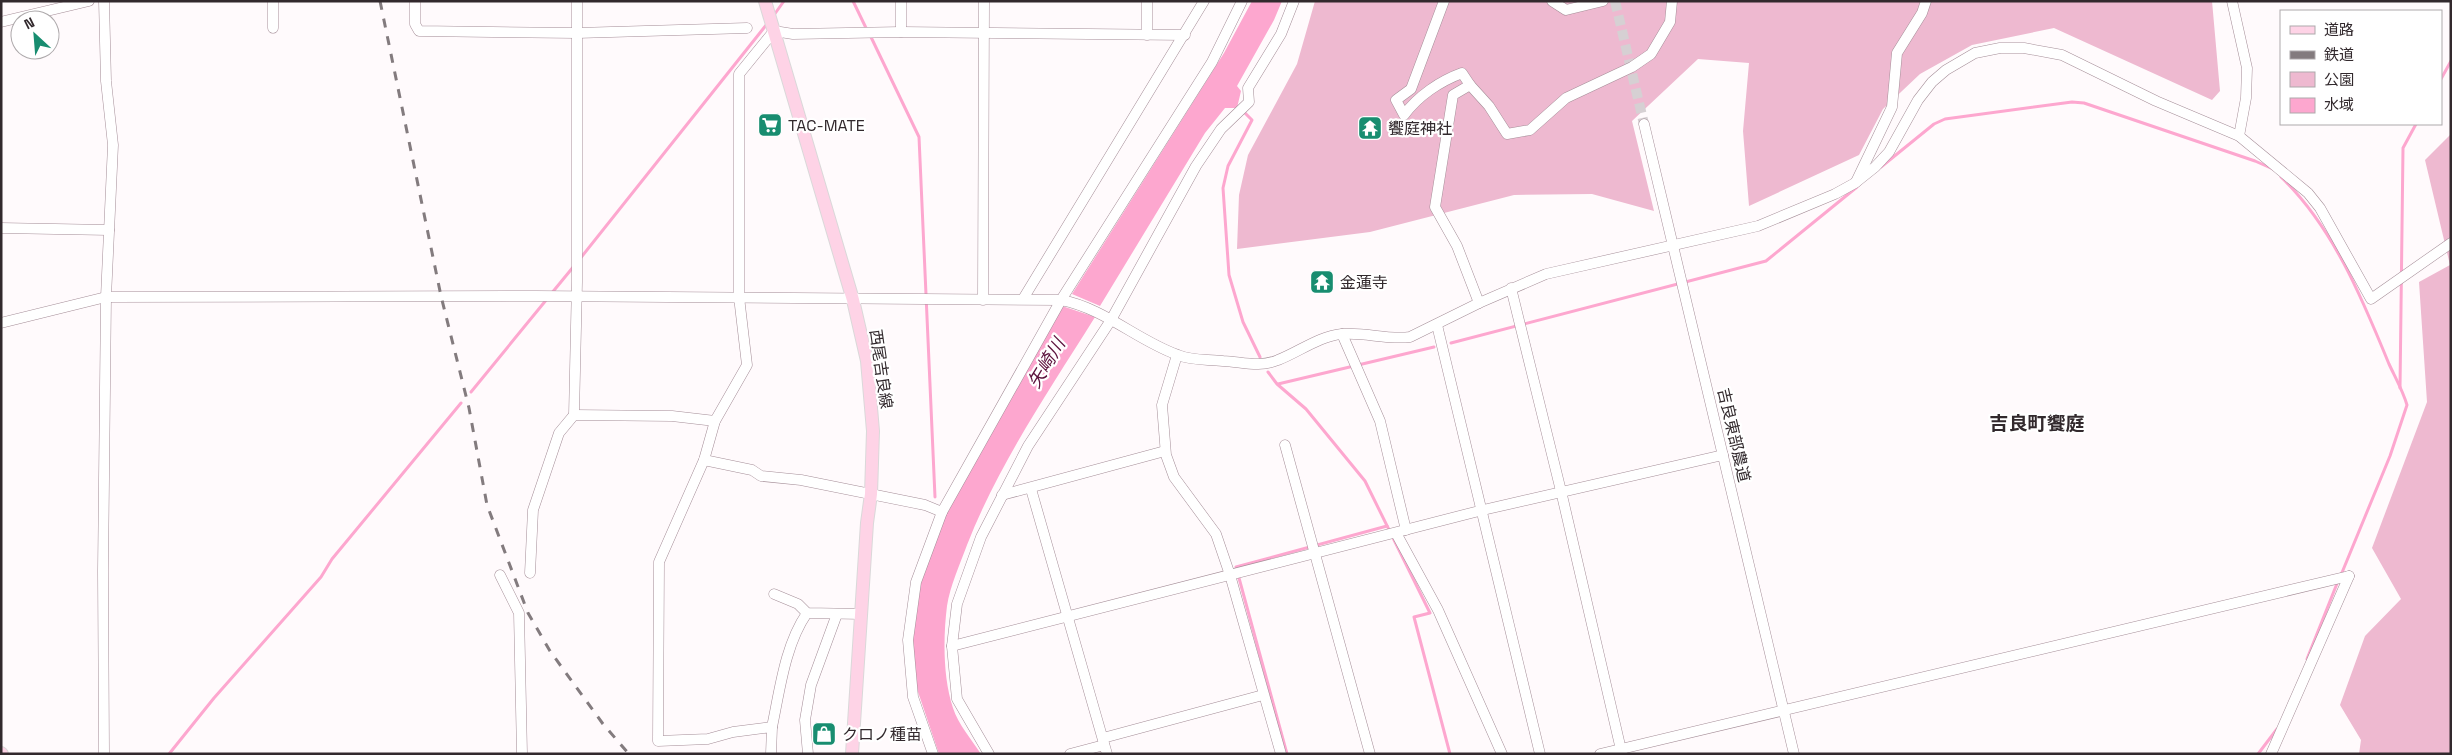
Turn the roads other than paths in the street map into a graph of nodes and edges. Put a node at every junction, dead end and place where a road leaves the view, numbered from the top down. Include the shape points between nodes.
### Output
1 (89, 1) edge
2 (104, 1) edge
3 (273, 1) edge
4 (415, 1) edge
5 (577, 1) edge
6 (901, 1) edge
7 (984, 1) edge
8 (1147, 1) edge
9 (1204, 1) edge
10 (1242, 1) edge
11 (1294, 1) edge
12 (1444, 1) edge
13 (1552, 1) edge
14 (1603, 1) edge
15 (1672, 1) edge
16 (1926, 1) edge
17 (2232, 1) edge
18 (768, 4) edge
19 (1, 22) edge
20 (273, 28) dead end
21 (747, 28) dead end
22 (774, 31) junction
23 (900, 32) junction
24 (577, 33) junction
25 (984, 34) junction
26 (1147, 35) junction
27 (1185, 35) junction
28 (1470, 84) junction
29 (1644, 124) tunnel mouth
30 (2239, 136) junction
31 (1855, 183) junction
32 (1, 228) edge
33 (109, 230) junction
34 (2451, 243) edge
35 (1674, 246) junction
36 (1511, 288) junction
37 (106, 297) junction
38 (570, 297) junction
39 (739, 297) junction
40 (1023, 299) junction
41 (853, 300) junction
42 (983, 300) junction
43 (1066, 301) junction
44 (1479, 303) junction
45 (1111, 320) junction
46 (1, 323) edge
47 (1437, 325) junction
48 (1342, 334) junction
49 (1177, 355) junction
50 (574, 415) junction
51 (715, 421) junction
52 (1285, 445) dead end
53 (1165, 451) junction
54 (1723, 455) junction
55 (704, 460) junction
56 (1031, 488) junction
57 (1561, 491) junction
58 (870, 494) junction
59 (1002, 495) junction
60 (1483, 510) junction
61 (942, 512) junction
62 (1401, 532) junction
63 (1313, 552) junction
64 (530, 573) dead end
65 (500, 574) dead end
66 (1230, 575) junction
67 (774, 594) dead end
68 (806, 613) junction
69 (837, 614) junction
70 (862, 614) junction
71 (1068, 615) junction
72 (952, 646) junction
73 (1264, 695) junction
74 (1784, 711) junction
75 (772, 727) junction
76 (1104, 746) edge
77 (1622, 751) edge
78 (104, 754) edge
79 (522, 754) edge
80 (771, 754) edge
81 (808, 754) edge
82 (852, 754) edge
83 (933, 754) edge
84 (989, 754) edge
85 (1070, 754) edge
86 (1281, 754) edge
87 (1370, 754) edge
88 (1502, 754) edge
89 (1540, 754) edge
90 (1600, 754) edge
91 (1794, 754) edge
92 (2271, 754) edge

1 - 19 street
2 - 33 street via 106,81 113,145
3 - 20 street
4 - 24 street via 415,24 419,31
5 - 24 street
6 - 23 street
7 - 25 street
8 - 26 street
9 - 27 street
10 - 43 street via 1212,62
11 - 45 street via 1281,34 1248,88 1249,102 1221,129 1196,166
12 - 28 street via 1411,89 1396,100 1404,115 1413,103 1448,78 1462,73
13 - 14 street via 1566,10
15 - 28 street via 1670,22 1651,54 1632,67 1566,98 1530,130 1507,134
16 - 31 street via 1922,14 1897,53 1892,107
17 - 30 street via 2247,68 2246,98
18 - 22 main road, 西尾吉良線
21 - 24 street
22 - 23 street via 793,34
22 - 39 street via 739,74
22 - 41 main road, 西尾吉良線
23 - 25 street
24 - 38 street via 577,282
25 - 26 street
25 - 42 street
26 - 27 street
27 - 40 street
28 - 44 street via 1453,95 1435,207 1457,246
29 - 35 street, 吉良東部農道
30 - 31 street via 2062,55 2024,48 2000,48 1960,60 1932,82 1918,100 1889,152
30 - 34 street via 2308,193 2320,208 2371,298
31 - 35 street via 1758,226
32 - 33 street
33 - 37 street
35 - 36 street via 1572,267
35 - 54 street, 吉良東部農道
36 - 44 street
36 - 57 street
37 - 38 street
37 - 46 street
37 - 78 street
38 - 39 street
38 - 50 street
39 - 41 street
39 - 51 street via 747,365
40 - 42 street
40 - 43 street
41 - 42 street
41 - 58 main road, 西尾吉良線 via 867,361 873,430
43 - 45 street
43 - 61 street
44 - 47 street
45 - 49 street
45 - 59 street via 1028,446
47 - 48 street via 1397,339
47 - 60 street
48 - 49 street via 1258,366 1221,360 1201,361
48 - 62 street via 1380,421
49 - 53 street via 1162,405
50 - 51 street via 672,416
50 - 64 street via 559,433 533,510
51 - 55 street
52 - 63 street
53 - 56 street
53 - 66 street via 1174,477 1216,534
54 - 57 street
54 - 74 street, 吉良東部農道
55 - 58 street via 752,470 761,476 801,480
55 - 75 street via 659,562 658,741 708,739
56 - 59 street
56 - 71 street
57 - 60 street
57 - 77 street
58 - 61 street
58 - 70 main road, 西尾吉良線
59 - 72 street via 981,536 956,604
60 - 62 street
60 - 89 street
61 - 83 street via 916,582 908,640 913,697
62 - 63 street
62 - 88 street
63 - 66 street
63 - 87 street
65 - 79 street via 519,613
66 - 71 street
66 - 73 street
67 - 68 street via 798,604
68 - 69 street
68 - 75 street via 785,666
69 - 70 street
69 - 81 street via 810,685 805,720
70 - 82 main road, 西尾吉良線
71 - 72 street
71 - 76 street
72 - 84 street via 957,699
73 - 76 street
73 - 86 street
74 - 77 street
74 - 91 street, 吉良東部農道
74 - 92 street via 2349,576
75 - 80 street
76 - 85 street
77 - 90 street

